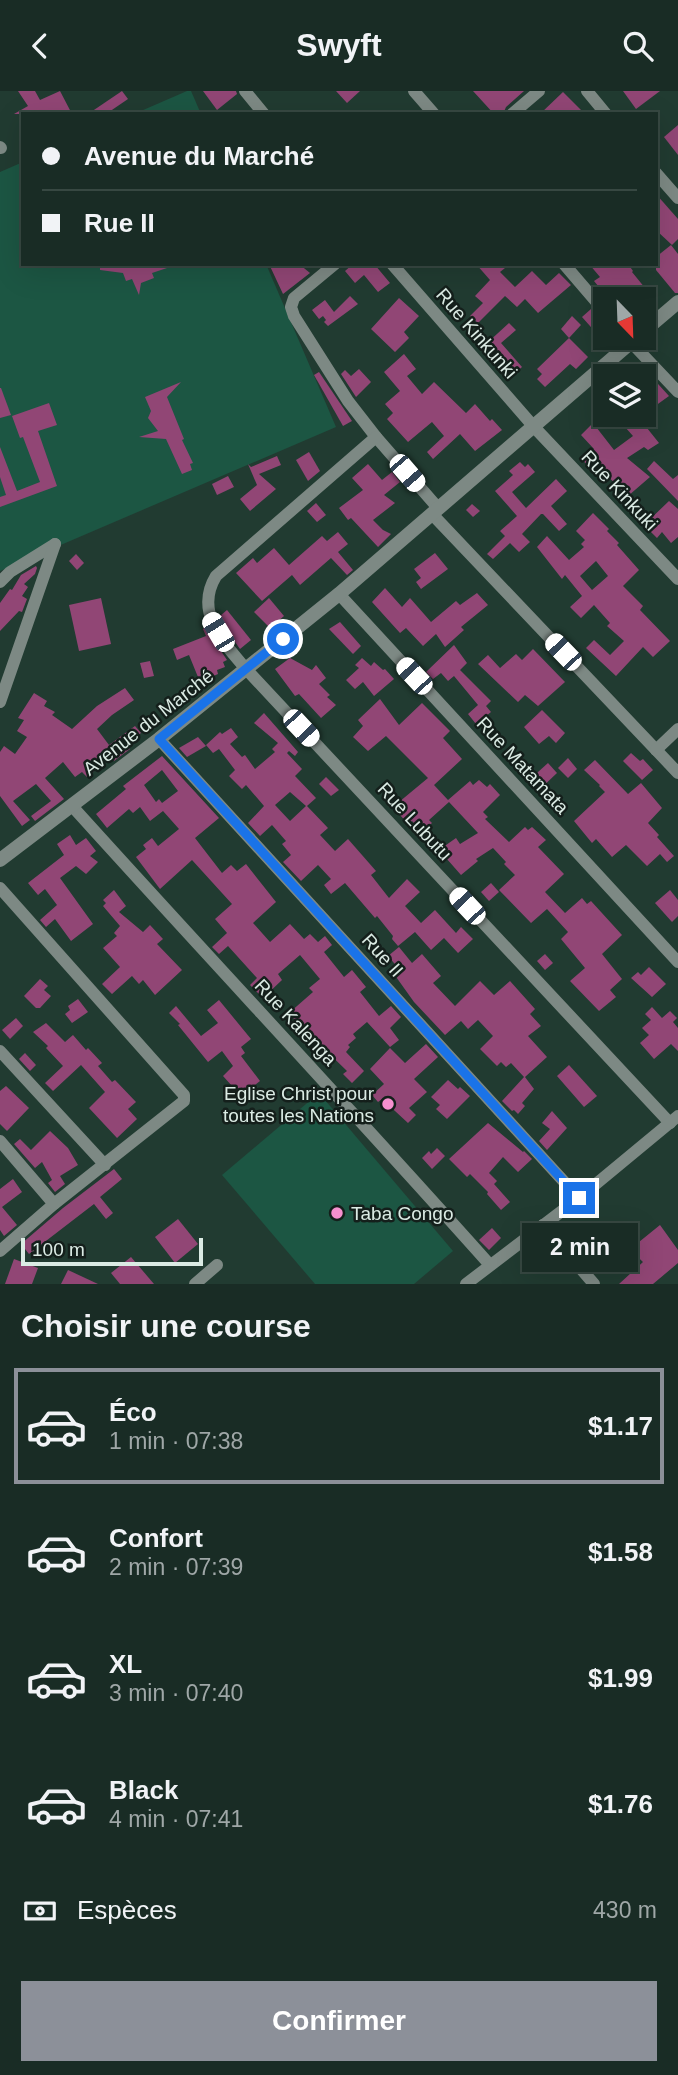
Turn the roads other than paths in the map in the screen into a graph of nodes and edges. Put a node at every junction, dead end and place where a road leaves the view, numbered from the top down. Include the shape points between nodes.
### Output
1 (245, 91) edge
2 (414, 91) edge
3 (538, 91) edge
4 (587, 91) edge
5 (262, 112) edge
6 (432, 112) edge
7 (514, 112) edge
8 (604, 112) edge
9 (658, 175) edge
10 (678, 198) edge
11 (333, 266) edge
12 (394, 266) edge
13 (566, 266) edge
14 (593, 298) edge
15 (678, 302) edge
16 (656, 321) edge
17 (619, 350) edge
18 (641, 350) edge
19 (678, 392) edge
20 (534, 426) junction
21 (376, 437) junction
22 (435, 511) junction
23 (678, 579) edge
24 (0, 582) edge
25 (339, 594) junction
26 (246, 669) junction
27 (0, 702) edge
28 (678, 729) edge
29 (159, 739) junction
30 (656, 750) junction
31 (678, 773) edge
32 (72, 806) junction
33 (0, 860) edge
34 (0, 888) edge
35 (678, 962) edge
36 (0, 1051) edge
37 (674, 1120) edge
38 (0, 1141) edge
39 (105, 1165) junction
40 (579, 1198) junction
41 (54, 1204) junction
42 (543, 1225) junction
43 (0, 1251) edge
44 (217, 1265) dead end
45 (490, 1265) junction
46 (195, 1284) edge
47 (466, 1284) edge
48 (594, 1284) edge

1 - 5 street
2 - 6 street
3 - 7 street
4 - 8 street
9 - 10 street
11 - 21 street via 294,298 291,307 348,401
12 - 20 street, Rue Kinkunki
13 - 14 street
15 - 16 street
17 - 20 street, Avenue du Marché
18 - 19 street
20 - 22 street, Avenue du Marché
20 - 23 street, Rue Kinkuki
21 - 22 street
21 - 26 street, Rue Lubutu via 210,585 211,620
22 - 25 street, Avenue du Marché
22 - 30 street
24 - 27 street via 55,544
25 - 26 street, Avenue du Marché
25 - 35 street, Rue Matamata
26 - 29 street, Avenue du Marché
26 - 37 street, Rue Lubutu
28 - 30 street
29 - 32 street, Avenue du Marché
29 - 40 street, Rue II
30 - 31 street
32 - 33 street, Avenue du Marché
32 - 45 street, Rue Kalenga
34 - 39 street via 184,1095 184,1101
36 - 39 street
37 - 40 street
38 - 41 street
39 - 41 street
40 - 42 street
41 - 43 street
42 - 45 street
42 - 48 street
44 - 46 street
45 - 47 street

